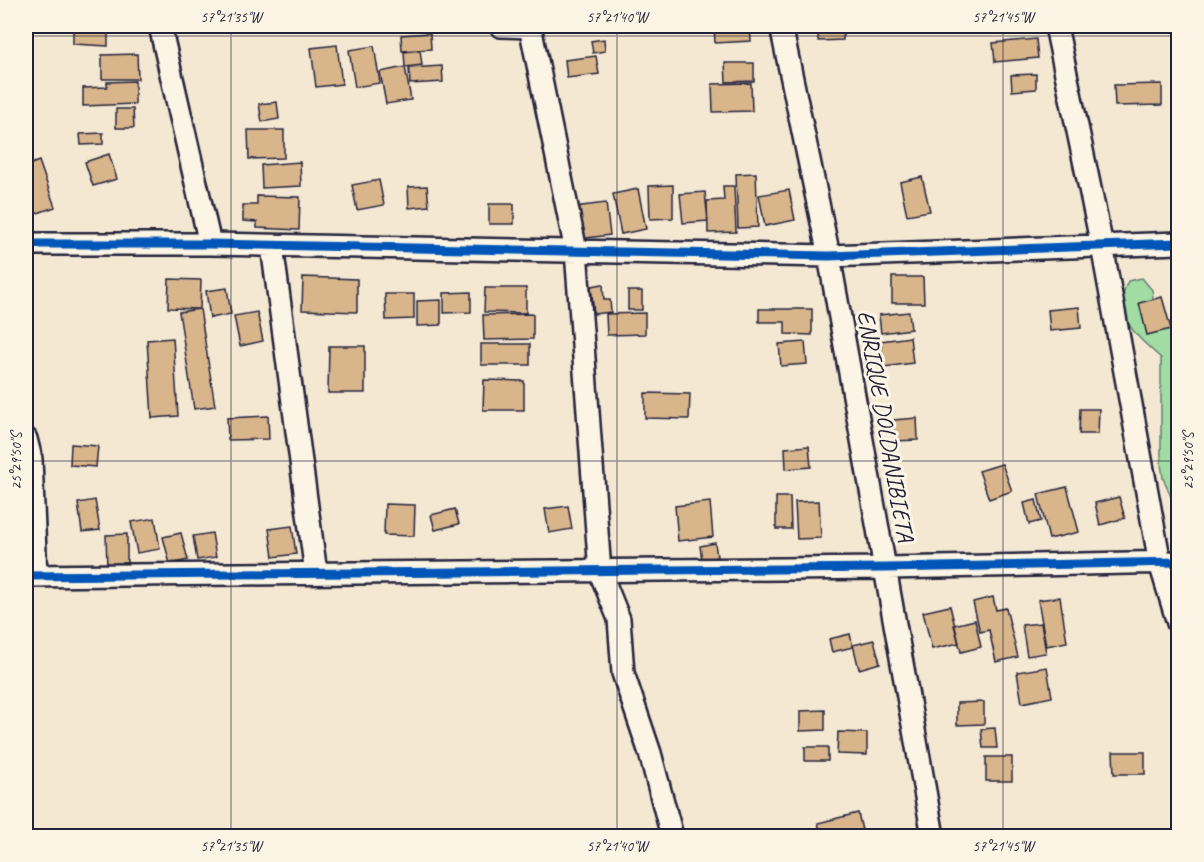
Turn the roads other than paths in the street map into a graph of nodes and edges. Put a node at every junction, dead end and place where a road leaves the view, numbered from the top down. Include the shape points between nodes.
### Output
1 (160, 26) edge
2 (501, 26) edge
3 (530, 26) edge
4 (781, 26) edge
5 (1056, 26) edge
6 (1179, 243) edge
7 (26, 244) edge
8 (210, 244) junction
9 (272, 246) junction
10 (1102, 246) junction
11 (576, 251) junction
12 (829, 256) junction
13 (26, 439) edge
14 (1169, 562) edge
15 (886, 568) junction
16 (600, 572) junction
17 (316, 573) junction
18 (31, 576) edge
19 (1179, 623) edge
20 (672, 837) edge
21 (933, 837) edge

1 - 8 street
2 - 3 street
3 - 11 street
4 - 12 street, ENRIQUE DOLDANIBIETA
5 - 10 street
6 - 10 street
7 - 8 street
8 - 9 street
9 - 11 street
9 - 17 street
10 - 12 street
10 - 14 street
11 - 12 street
11 - 16 street
12 - 15 street, ENRIQUE DOLDANIBIETA
13 - 18 street via 31,459
14 - 15 street
14 - 19 street
15 - 16 street
15 - 21 street, ENRIQUE DOLDANIBIETA
16 - 17 street
16 - 20 street via 619,619 623,673
17 - 18 street

